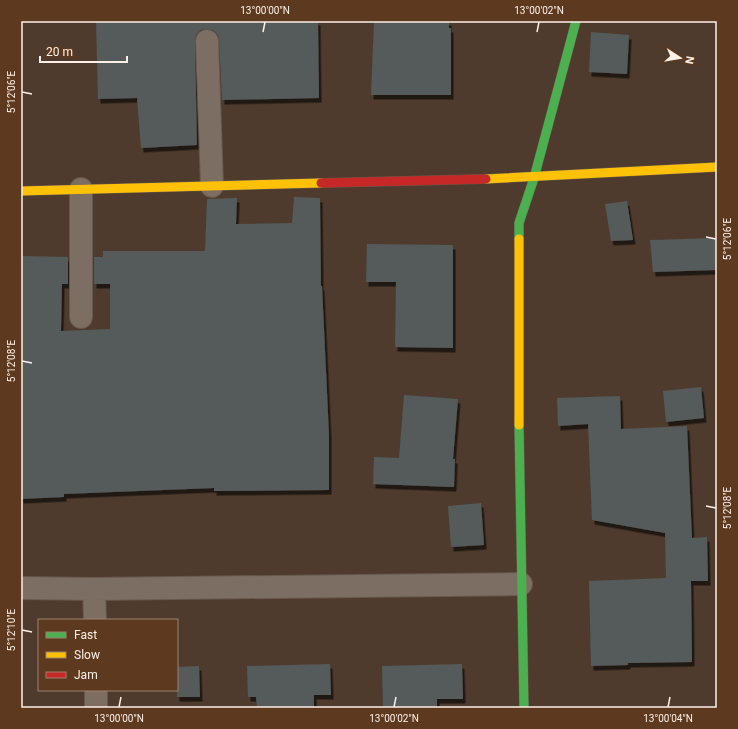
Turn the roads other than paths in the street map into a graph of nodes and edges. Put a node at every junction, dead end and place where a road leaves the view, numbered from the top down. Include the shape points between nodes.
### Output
1 (576, 21) edge
2 (207, 41) dead end
3 (717, 167) edge
4 (534, 178) junction
5 (212, 186) junction
6 (81, 190) junction
7 (21, 191) edge
8 (81, 318) dead end
9 (521, 584) junction
10 (21, 588) edge
11 (94, 589) junction
12 (95, 619) edge
13 (96, 691) edge
14 (96, 708) edge
15 (524, 708) edge

1 - 4 street
2 - 5 street
3 - 4 street
4 - 5 street
4 - 9 street via 519,223
5 - 6 street
6 - 7 street
6 - 8 street
9 - 11 street
9 - 15 street
10 - 11 street
11 - 12 street
13 - 14 street

